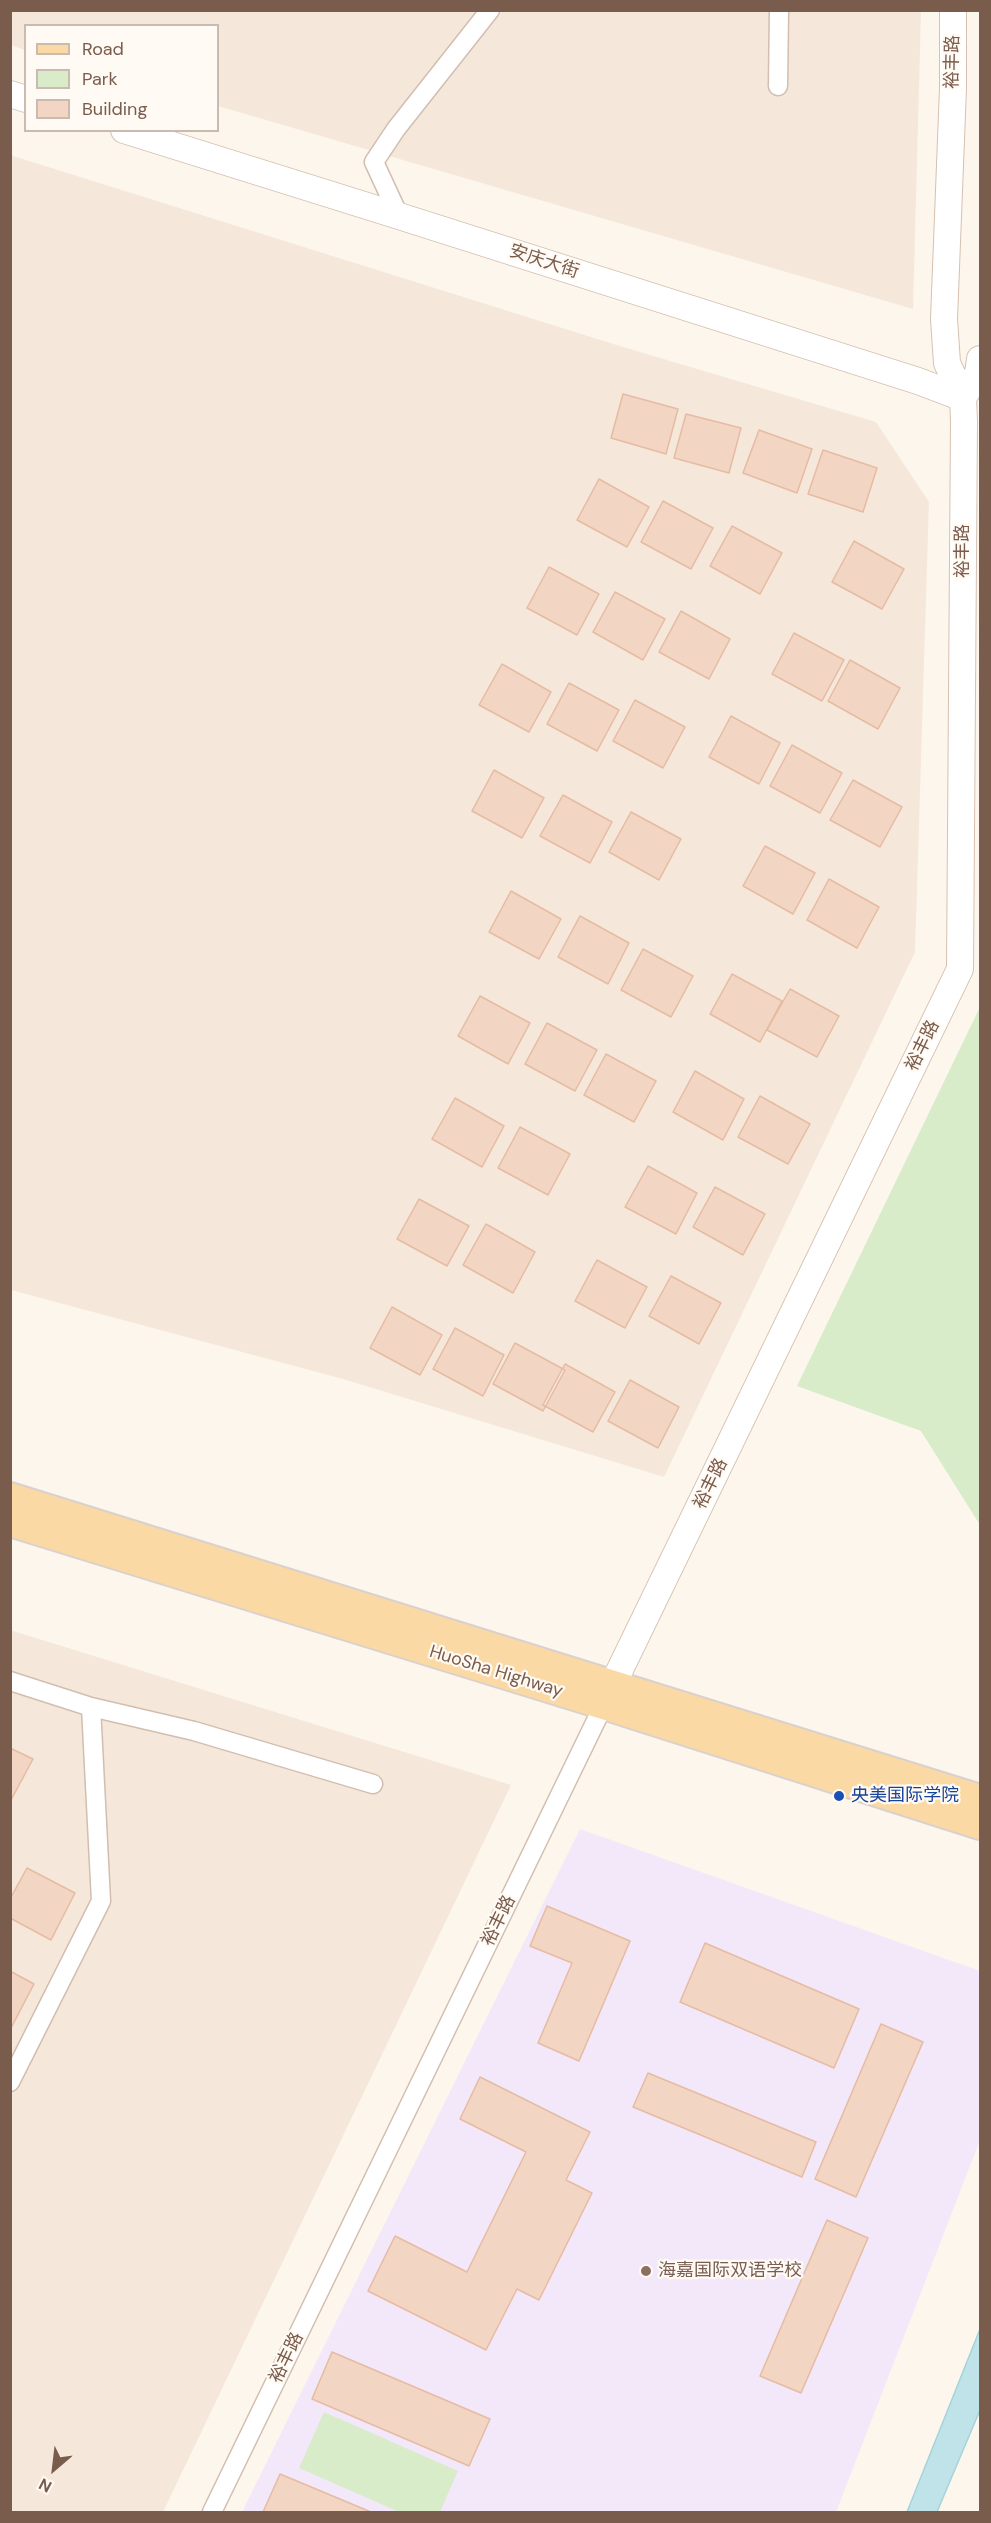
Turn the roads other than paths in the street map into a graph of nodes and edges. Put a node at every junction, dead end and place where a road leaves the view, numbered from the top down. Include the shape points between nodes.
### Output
1 (490, 10) edge
2 (779, 10) edge
3 (953, 10) edge
4 (778, 86) dead end
5 (130, 132) edge
6 (399, 216) junction
7 (981, 359) edge
8 (963, 398) junction
9 (10, 1497) edge
10 (10, 1522) edge
11 (10, 1681) edge
12 (609, 1694) junction
13 (91, 1707) junction
14 (373, 1784) dead end
15 (981, 1799) edge
16 (981, 1825) edge
17 (10, 2082) edge
18 (212, 2512) edge

1 - 6 street via 374,162
2 - 4 street
3 - 8 street, 裕丰路 via 944,319 946,363
5 - 6 street, 安庆大街
6 - 8 street, 安庆大街
7 - 8 street via 978,373
8 - 12 street, 裕丰路 via 960,969
9 - 12 main road, HuoSha Highway
10 - 12 main road, HuoSha Highway
11 - 13 street
12 - 15 main road, HuoSha Highway
12 - 16 main road, HuoSha Highway
12 - 18 street, 裕丰路
13 - 14 street via 194,1731
13 - 17 street via 101,1901

